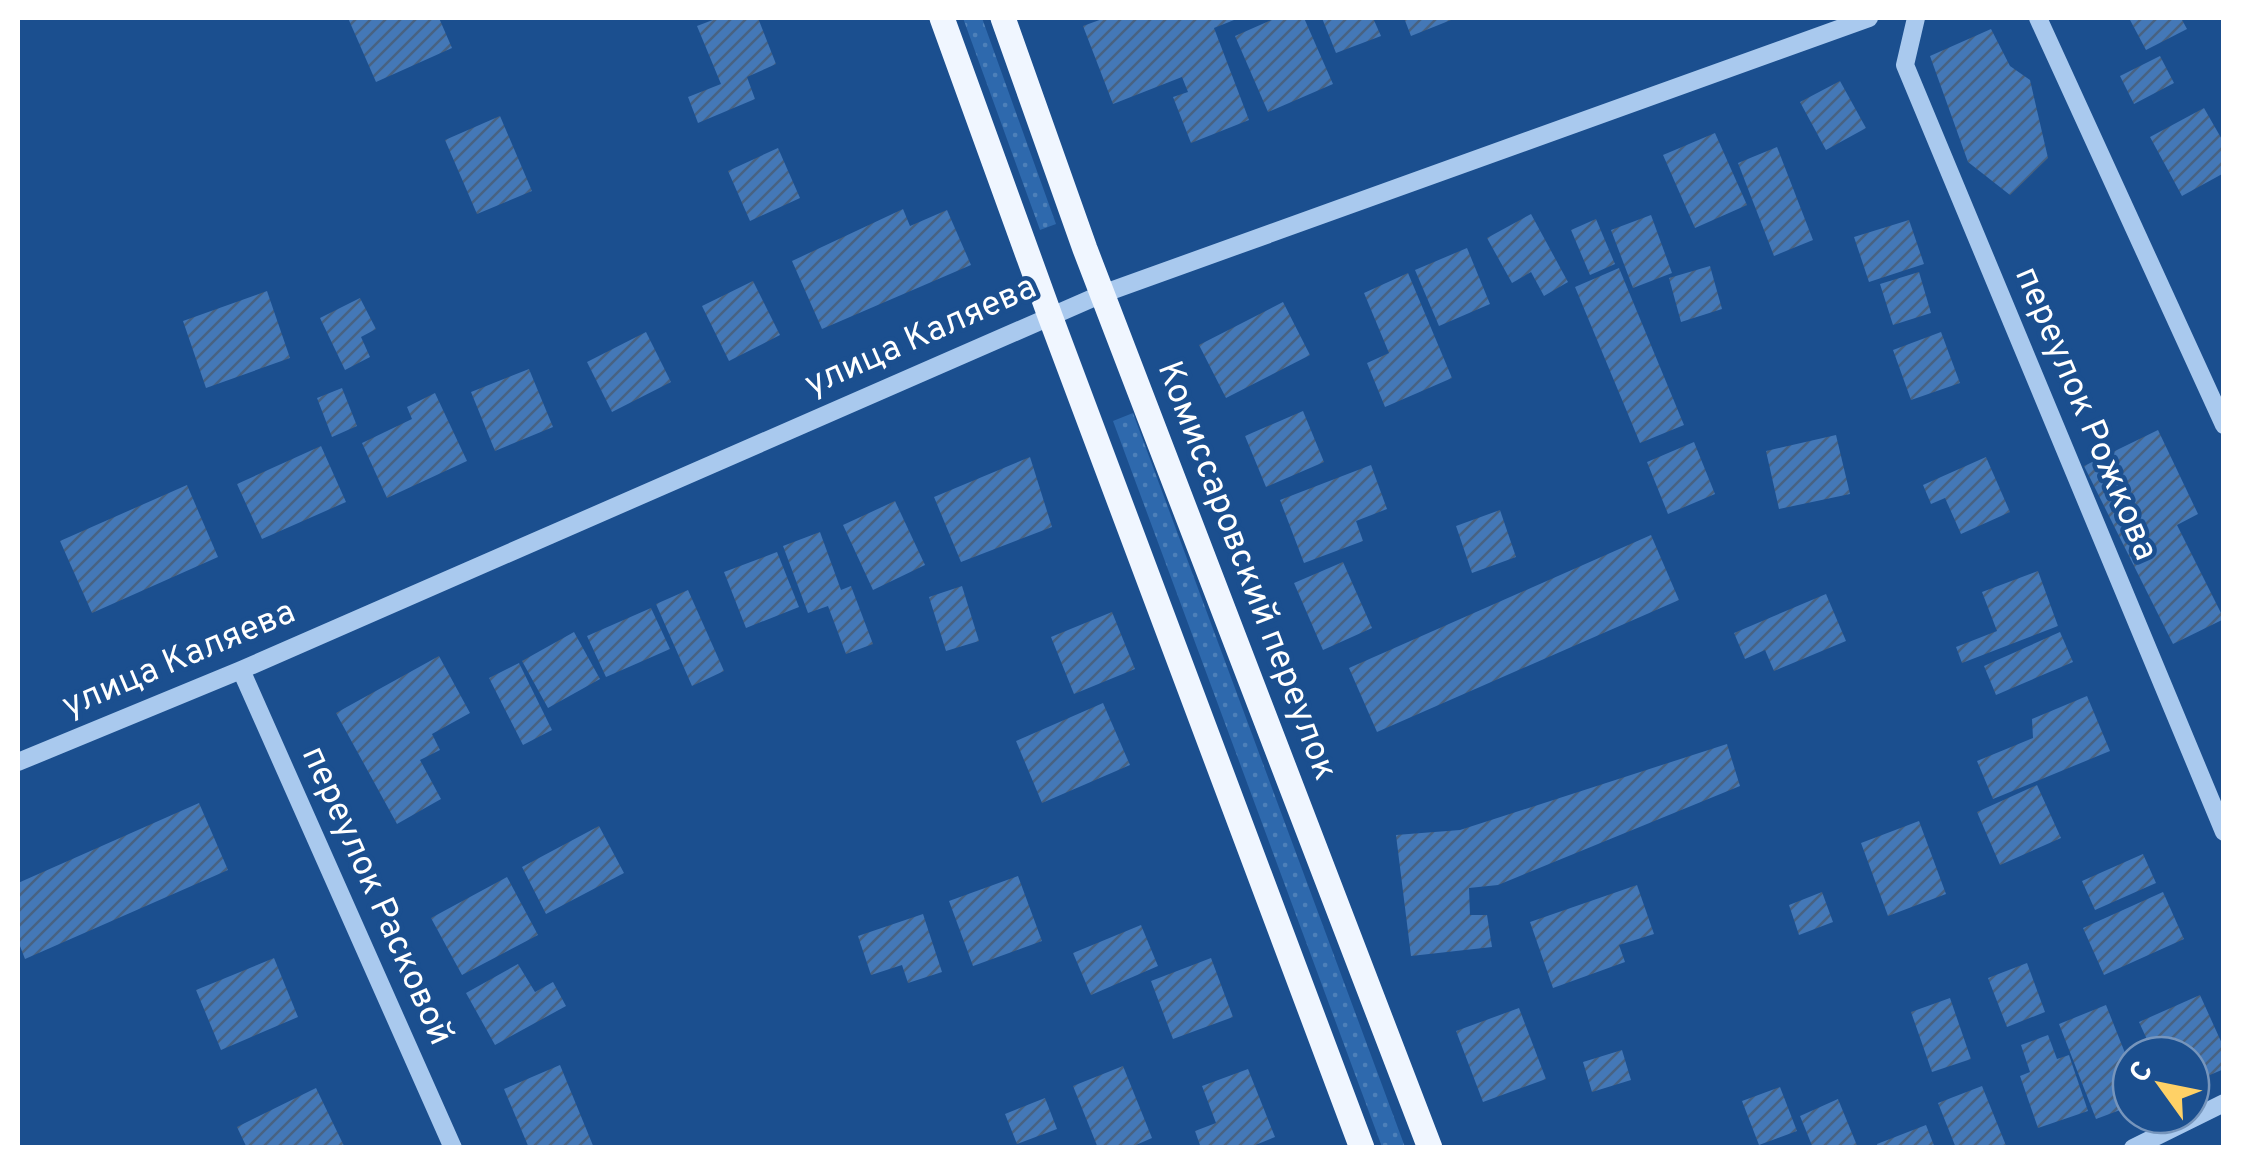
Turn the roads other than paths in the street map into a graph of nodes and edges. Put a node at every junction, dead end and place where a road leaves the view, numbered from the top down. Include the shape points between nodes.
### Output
1 (942, 18) edge
2 (1003, 18) edge
3 (1869, 18) edge
4 (1916, 18) edge
5 (2038, 18) edge
6 (1102, 294) junction
7 (1050, 316) junction
8 (2224, 426) edge
9 (241, 670) junction
10 (18, 762) edge
11 (2224, 832) edge
12 (2224, 1103) edge
13 (453, 1148) edge
14 (1362, 1148) edge
15 (1430, 1148) edge
16 (2132, 1148) edge

1 - 7 main road
2 - 6 main road, Комиссаровский переулок
3 - 6 street, улица Каляева
4 - 11 street, переулок Рожкова via 1904,65
5 - 8 street
6 - 7 street, улица Каляева
6 - 15 main road, Комиссаровский переулок
7 - 9 street, улица Каляева
7 - 14 main road
9 - 10 street, улица Каляева
9 - 13 street, переулок Расковой
12 - 16 street

